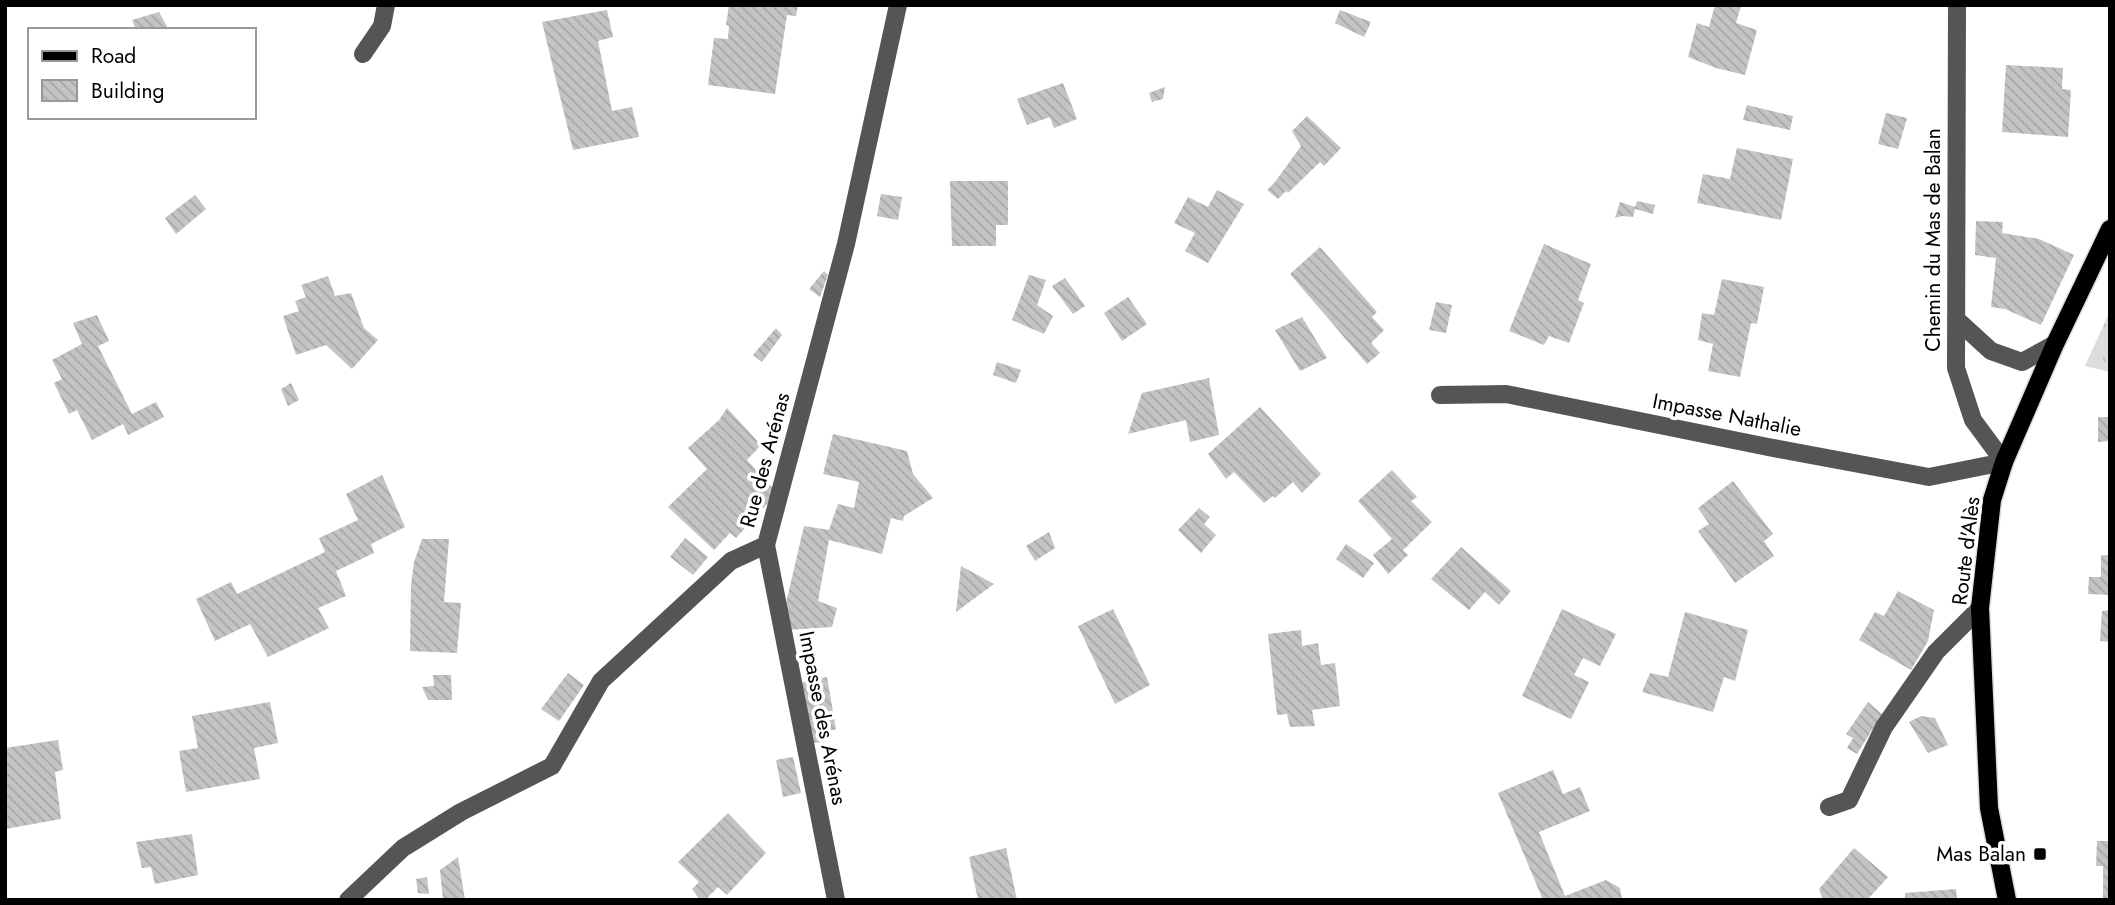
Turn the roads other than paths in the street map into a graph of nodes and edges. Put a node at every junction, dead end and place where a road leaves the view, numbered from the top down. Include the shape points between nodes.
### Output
1 (386, 5) edge
2 (898, 5) edge
3 (1957, 5) edge
4 (363, 54) dead end
5 (2110, 229) edge
6 (1956, 319) junction
7 (2055, 344) junction
8 (1440, 395) dead end
9 (2004, 462) junction
10 (766, 544) junction
11 (1980, 608) junction
12 (1829, 807) dead end
13 (348, 900) edge
14 (836, 900) edge
15 (2007, 900) edge

1 - 4 street via 383,26
2 - 10 street, Rue des Arénas via 846,244
3 - 6 street, Chemin du Mas de Balan
5 - 7 main road, Route d'Alès
6 - 7 street via 1991,351 2022,362
6 - 9 street, Chemin du Mas de Balan via 1956,368 1973,420
7 - 9 main road, Route d'Alès
8 - 9 street, Impasse Nathalie via 1506,394 1929,477
9 - 11 main road, Route d'Alès via 1992,500
10 - 13 street, Rue des Arénas via 731,561 601,681 552,766 402,848
10 - 14 street, Impasse des Arénas
11 - 12 street via 1936,652 1891,716 1849,800
11 - 15 main road, Route d'Alès via 1989,808

